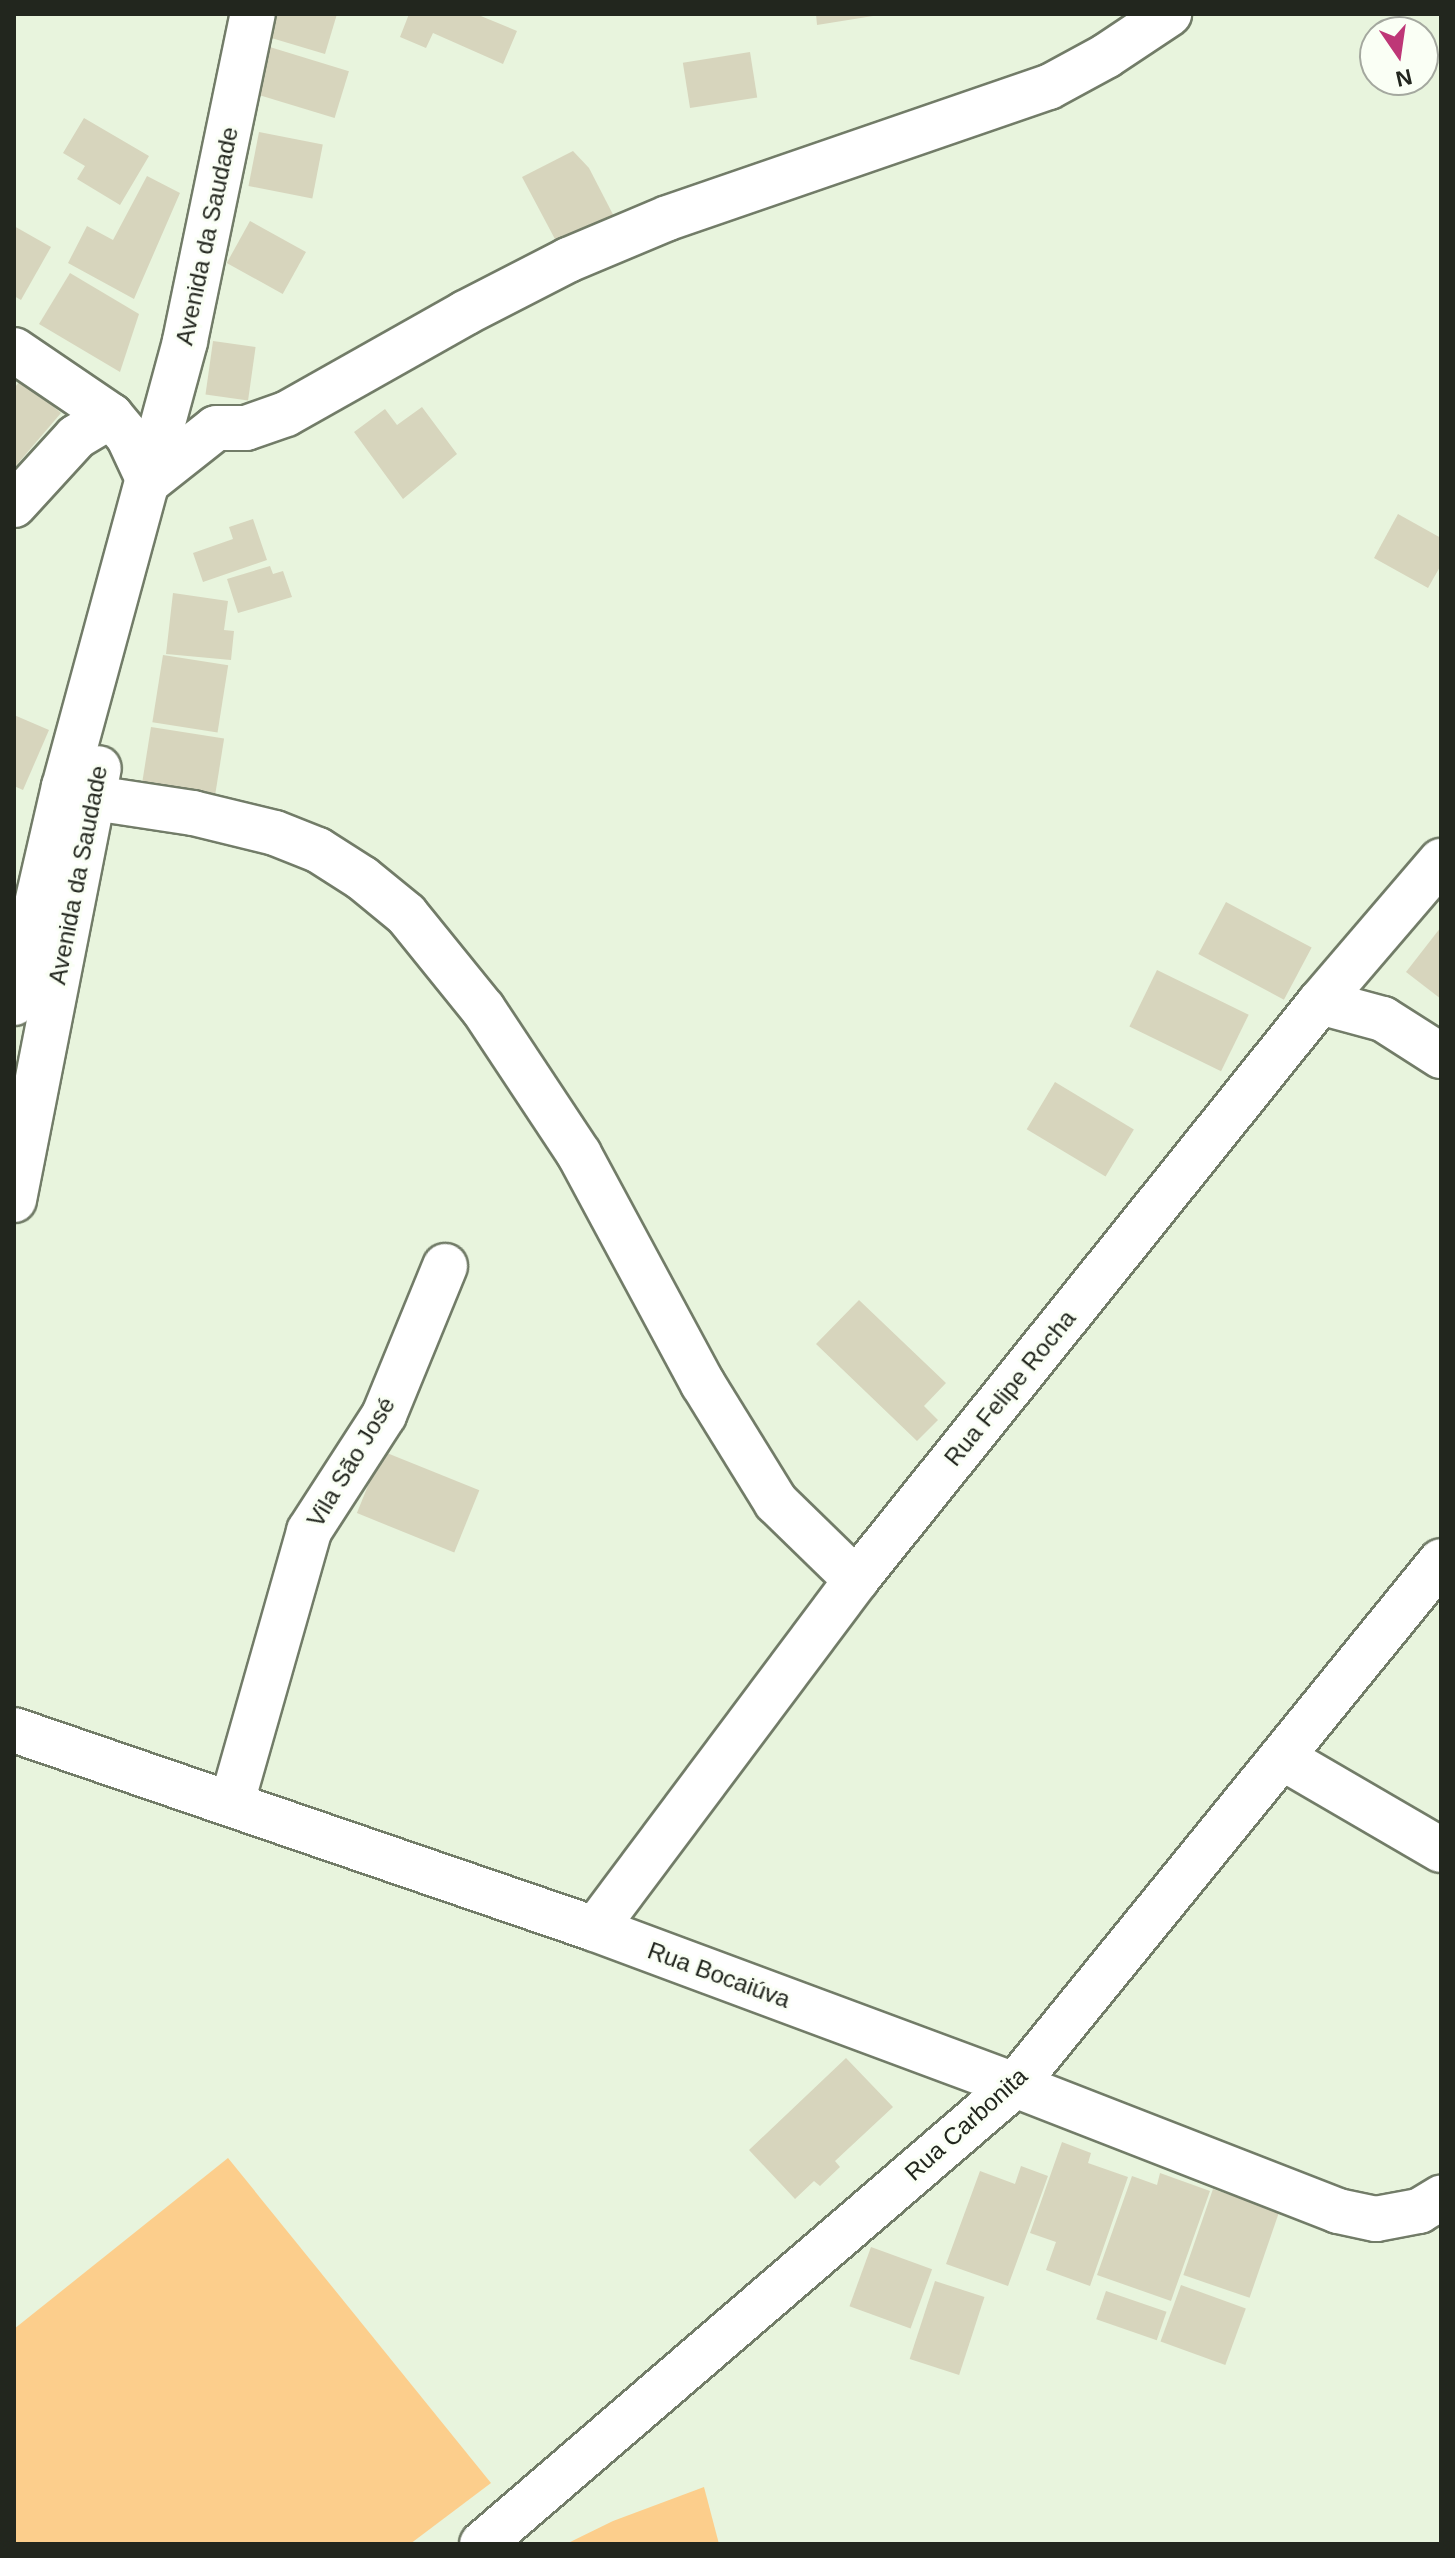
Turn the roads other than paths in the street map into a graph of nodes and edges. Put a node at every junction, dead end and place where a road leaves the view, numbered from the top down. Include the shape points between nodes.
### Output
1 (253, 14) edge
2 (1169, 14) edge
3 (14, 350) edge
4 (111, 416) junction
5 (149, 481) junction
6 (14, 505) edge
7 (79, 793) junction
8 (1441, 861) edge
9 (1320, 1002) junction
10 (14, 1003) edge
11 (1441, 1056) edge
12 (14, 1200) edge
13 (445, 1266) dead end
14 (1441, 1561) edge
15 (856, 1580) junction
16 (14, 1730) edge
17 (1283, 1758) junction
18 (232, 1802) junction
19 (1441, 1850) edge
20 (595, 1929) junction
21 (1015, 2085) junction
22 (1430, 2204) edge
23 (482, 2544) edge

1 - 5 street, Avenida da Saudade via 191,314
2 - 5 street via 1049,87 668,218 568,260 286,414 246,428 216,428
3 - 4 street
4 - 5 street via 128,436
4 - 6 street via 76,437
5 - 7 street, Avenida da Saudade via 128,548 119,649
7 - 10 street, Avenida da Saudade
7 - 12 street, Avenida da Saudade
7 - 15 street via 275,833 318,850 406,914 483,1009 579,1154 703,1384 776,1502
8 - 9 street, Rua Felipe Rocha
9 - 11 street via 1383,1019
9 - 15 street, Rua Felipe Rocha
13 - 18 street, Vila São José via 384,1415 309,1531
14 - 17 street, Rua Carbonita
15 - 20 street, Rua Felipe Rocha
16 - 18 street, Rua Bocaiúva
17 - 19 street
17 - 21 street, Rua Carbonita
18 - 20 street, Rua Bocaiúva
20 - 21 street, Rua Bocaiúva
21 - 22 street, Rua Bocaiúva via 1338,2211 1376,2219
21 - 23 street, Rua Carbonita

